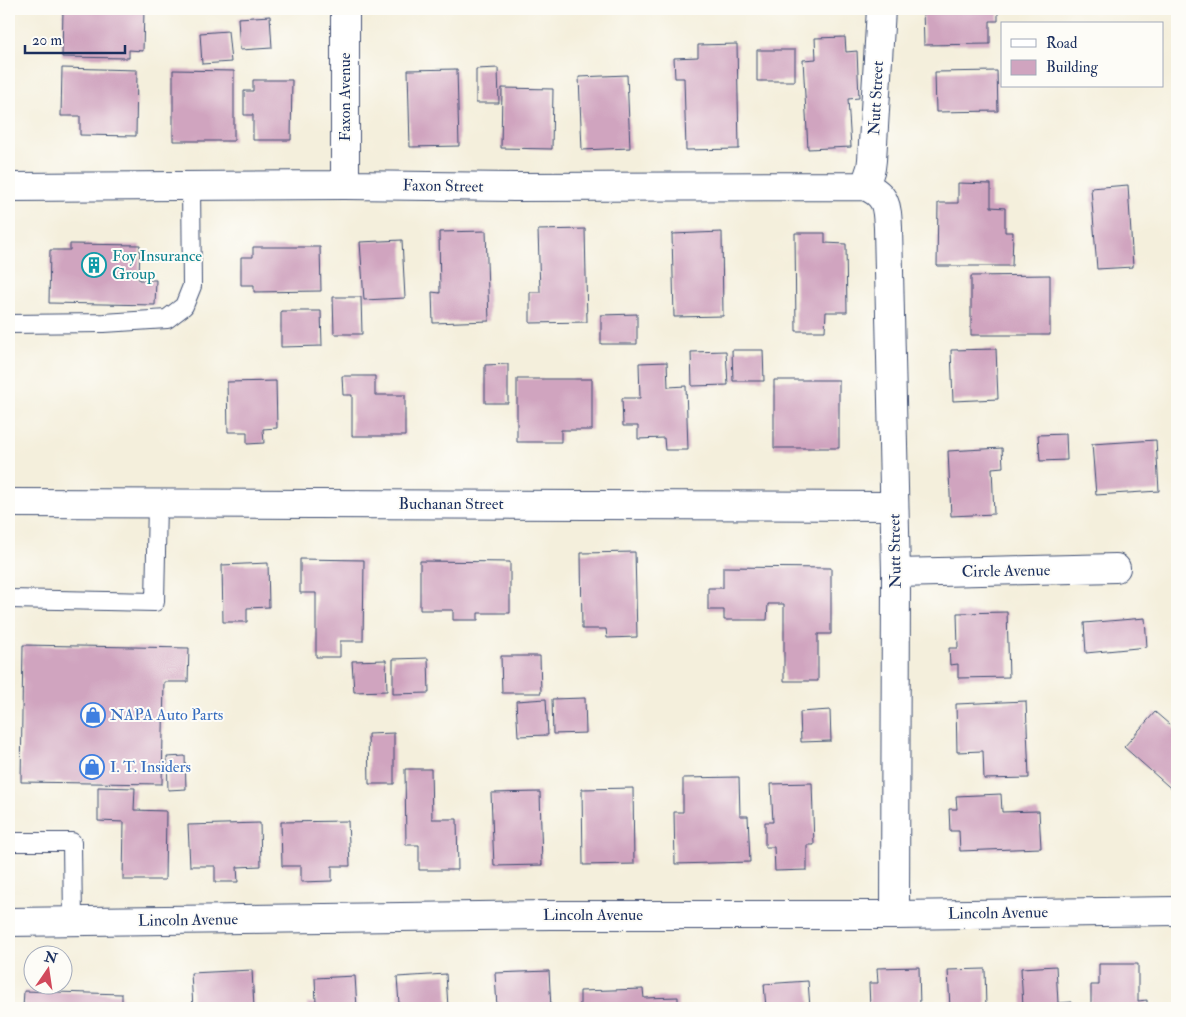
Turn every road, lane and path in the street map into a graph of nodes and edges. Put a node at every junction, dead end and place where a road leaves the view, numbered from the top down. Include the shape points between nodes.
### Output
1 (345, 9) edge
2 (881, 9) edge
3 (345, 185) junction
4 (191, 186) junction
5 (9, 187) edge
6 (870, 189) junction
7 (9, 324) edge
8 (9, 502) edge
9 (157, 503) junction
10 (894, 506) junction
11 (1116, 568) dead end
12 (896, 574) junction
13 (9, 599) edge
14 (9, 842) edge
15 (1177, 912) edge
16 (895, 914) junction
17 (9, 922) edge
18 (73, 922) junction

1 - 3 street, Faxon Avenue
2 - 6 street, Nutt Street
3 - 4 street, Faxon Street
3 - 6 street, Faxon Street
4 - 5 street, Faxon Street
4 - 7 lane via 192,286 184,306 167,319
6 - 10 street, Nutt Street via 881,196 887,208
8 - 9 street, Buchanan Street
9 - 10 street, Buchanan Street
9 - 13 lane via 155,602
10 - 12 street, Nutt Street
11 - 12 street, Circle Avenue
12 - 16 street, Nutt Street
14 - 18 lane via 72,842
15 - 16 street, Lincoln Avenue
16 - 18 street, Lincoln Avenue
17 - 18 street, Lincoln Avenue

